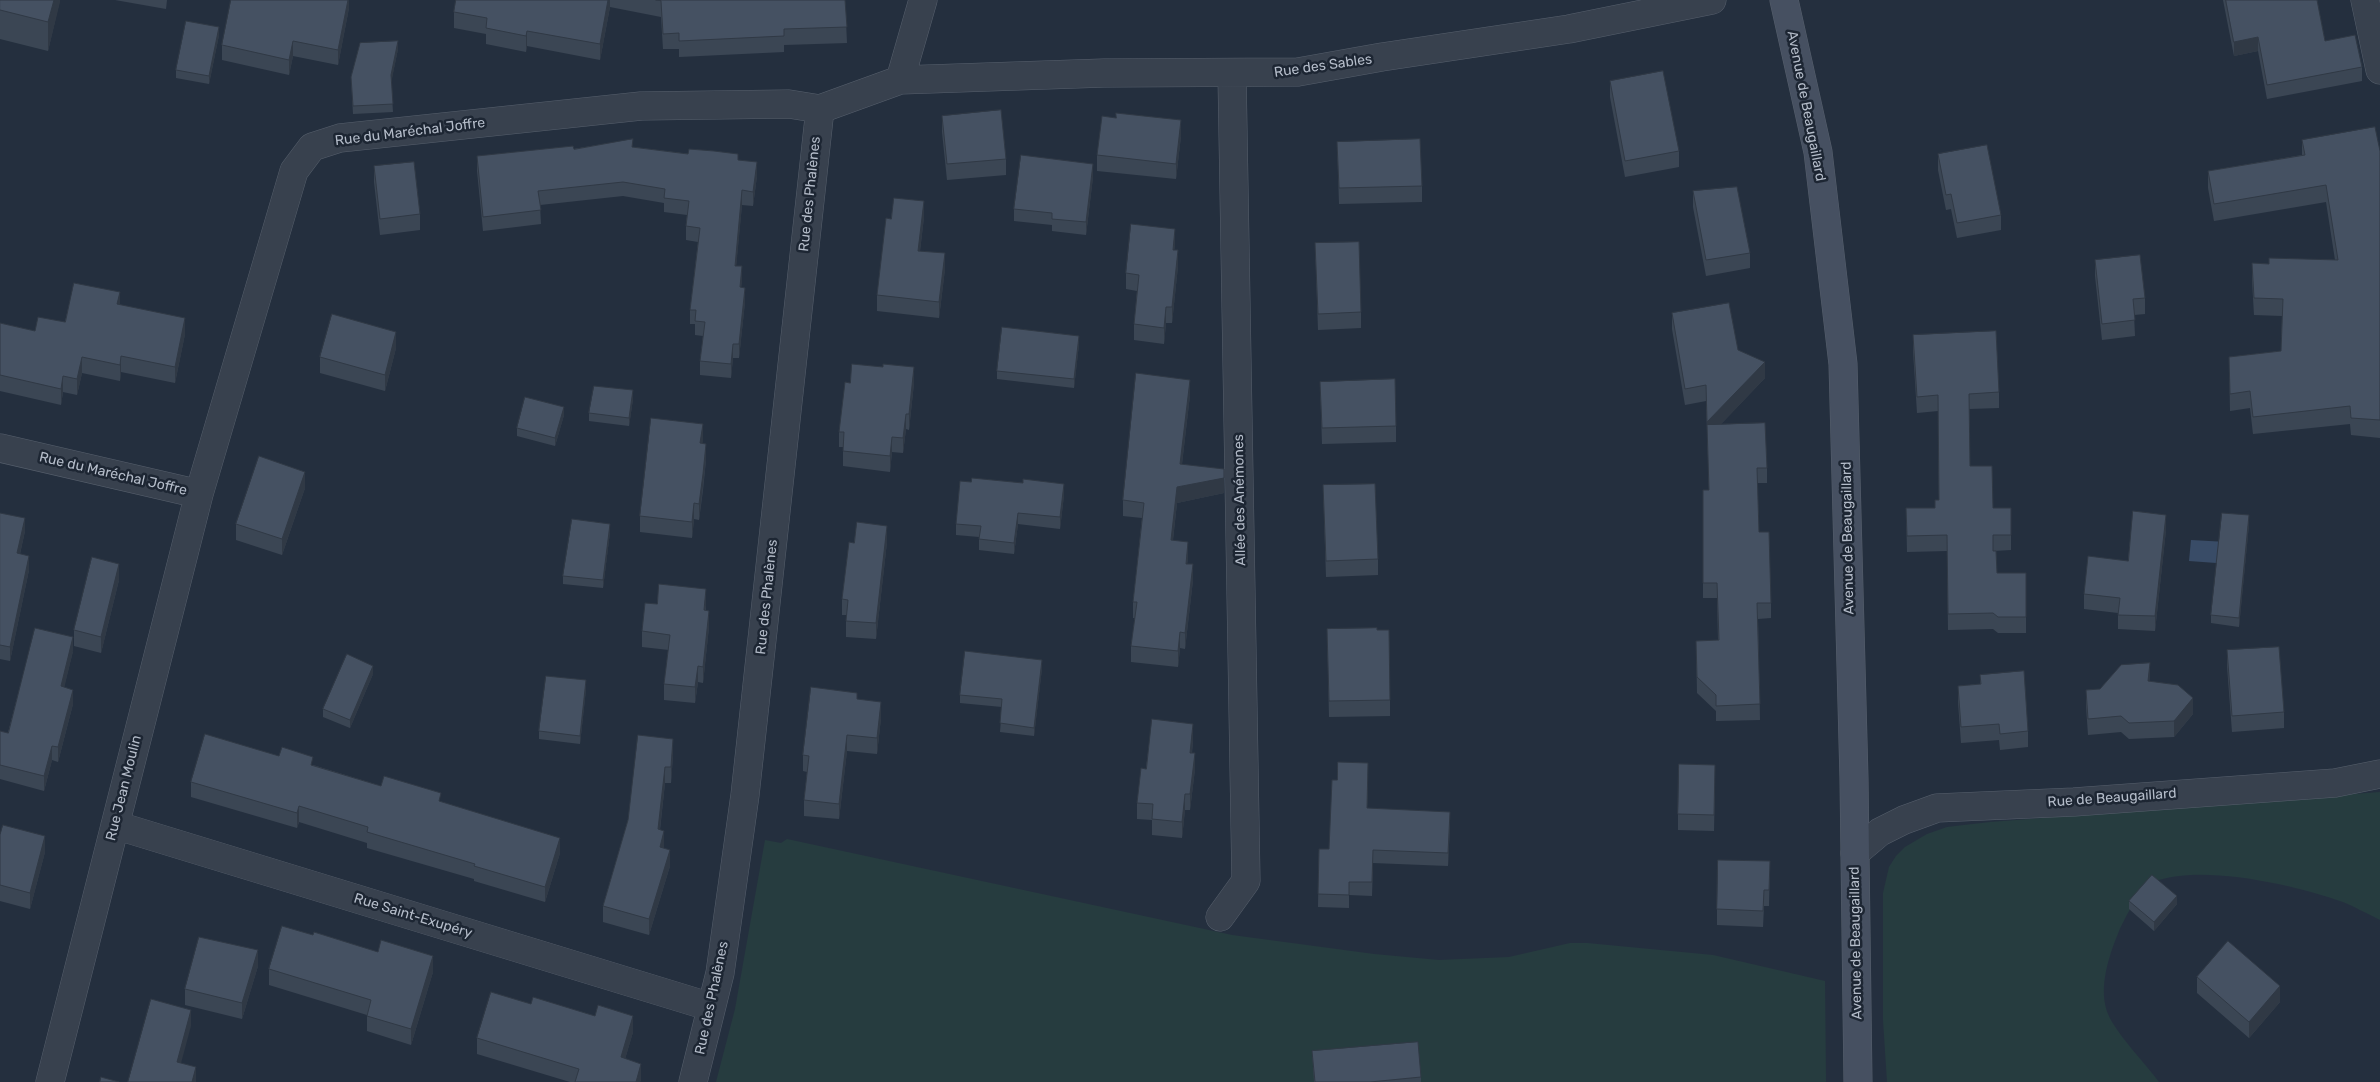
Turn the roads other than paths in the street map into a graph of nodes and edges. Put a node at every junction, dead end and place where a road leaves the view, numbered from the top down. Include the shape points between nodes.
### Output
1 (923, 0) edge
2 (1712, 0) edge
3 (1784, 0) edge
4 (2371, 8) edge
5 (2380, 70) edge
6 (1232, 74) junction
7 (900, 80) junction
8 (820, 109) junction
9 (0, 448) edge
10 (199, 494) junction
11 (2380, 774) edge
12 (115, 825) junction
13 (1855, 853) junction
14 (1220, 917) dead end
15 (711, 1007) junction
16 (50, 1082) edge
17 (693, 1082) edge
18 (1858, 1082) edge

1 - 7 street
2 - 6 street, Rue des Sables via 1569,29 1298,72
3 - 13 main road, Avenue de Beaugaillard via 1818,152 1843,364
4 - 5 street
6 - 7 street, Rue des Sables via 1104,73
6 - 14 street, Allée des Anémones via 1246,881
7 - 8 street, Rue du Maréchal Joffre
8 - 10 street, Rue du Maréchal Joffre via 789,104 640,106 340,138 312,147 294,171
8 - 15 street, Rue des Phalènes via 745,794 720,973
9 - 10 street, Rue du Maréchal Joffre
10 - 12 street, Rue Jean Moulin
11 - 13 street, Rue de Beaugaillard via 2335,783 2074,802 1937,808 1888,828
12 - 15 street, Rue Saint-Exupéry
12 - 16 street, Rue Jean Moulin
13 - 18 main road, Avenue de Beaugaillard
15 - 17 street, Rue des Phalènes

